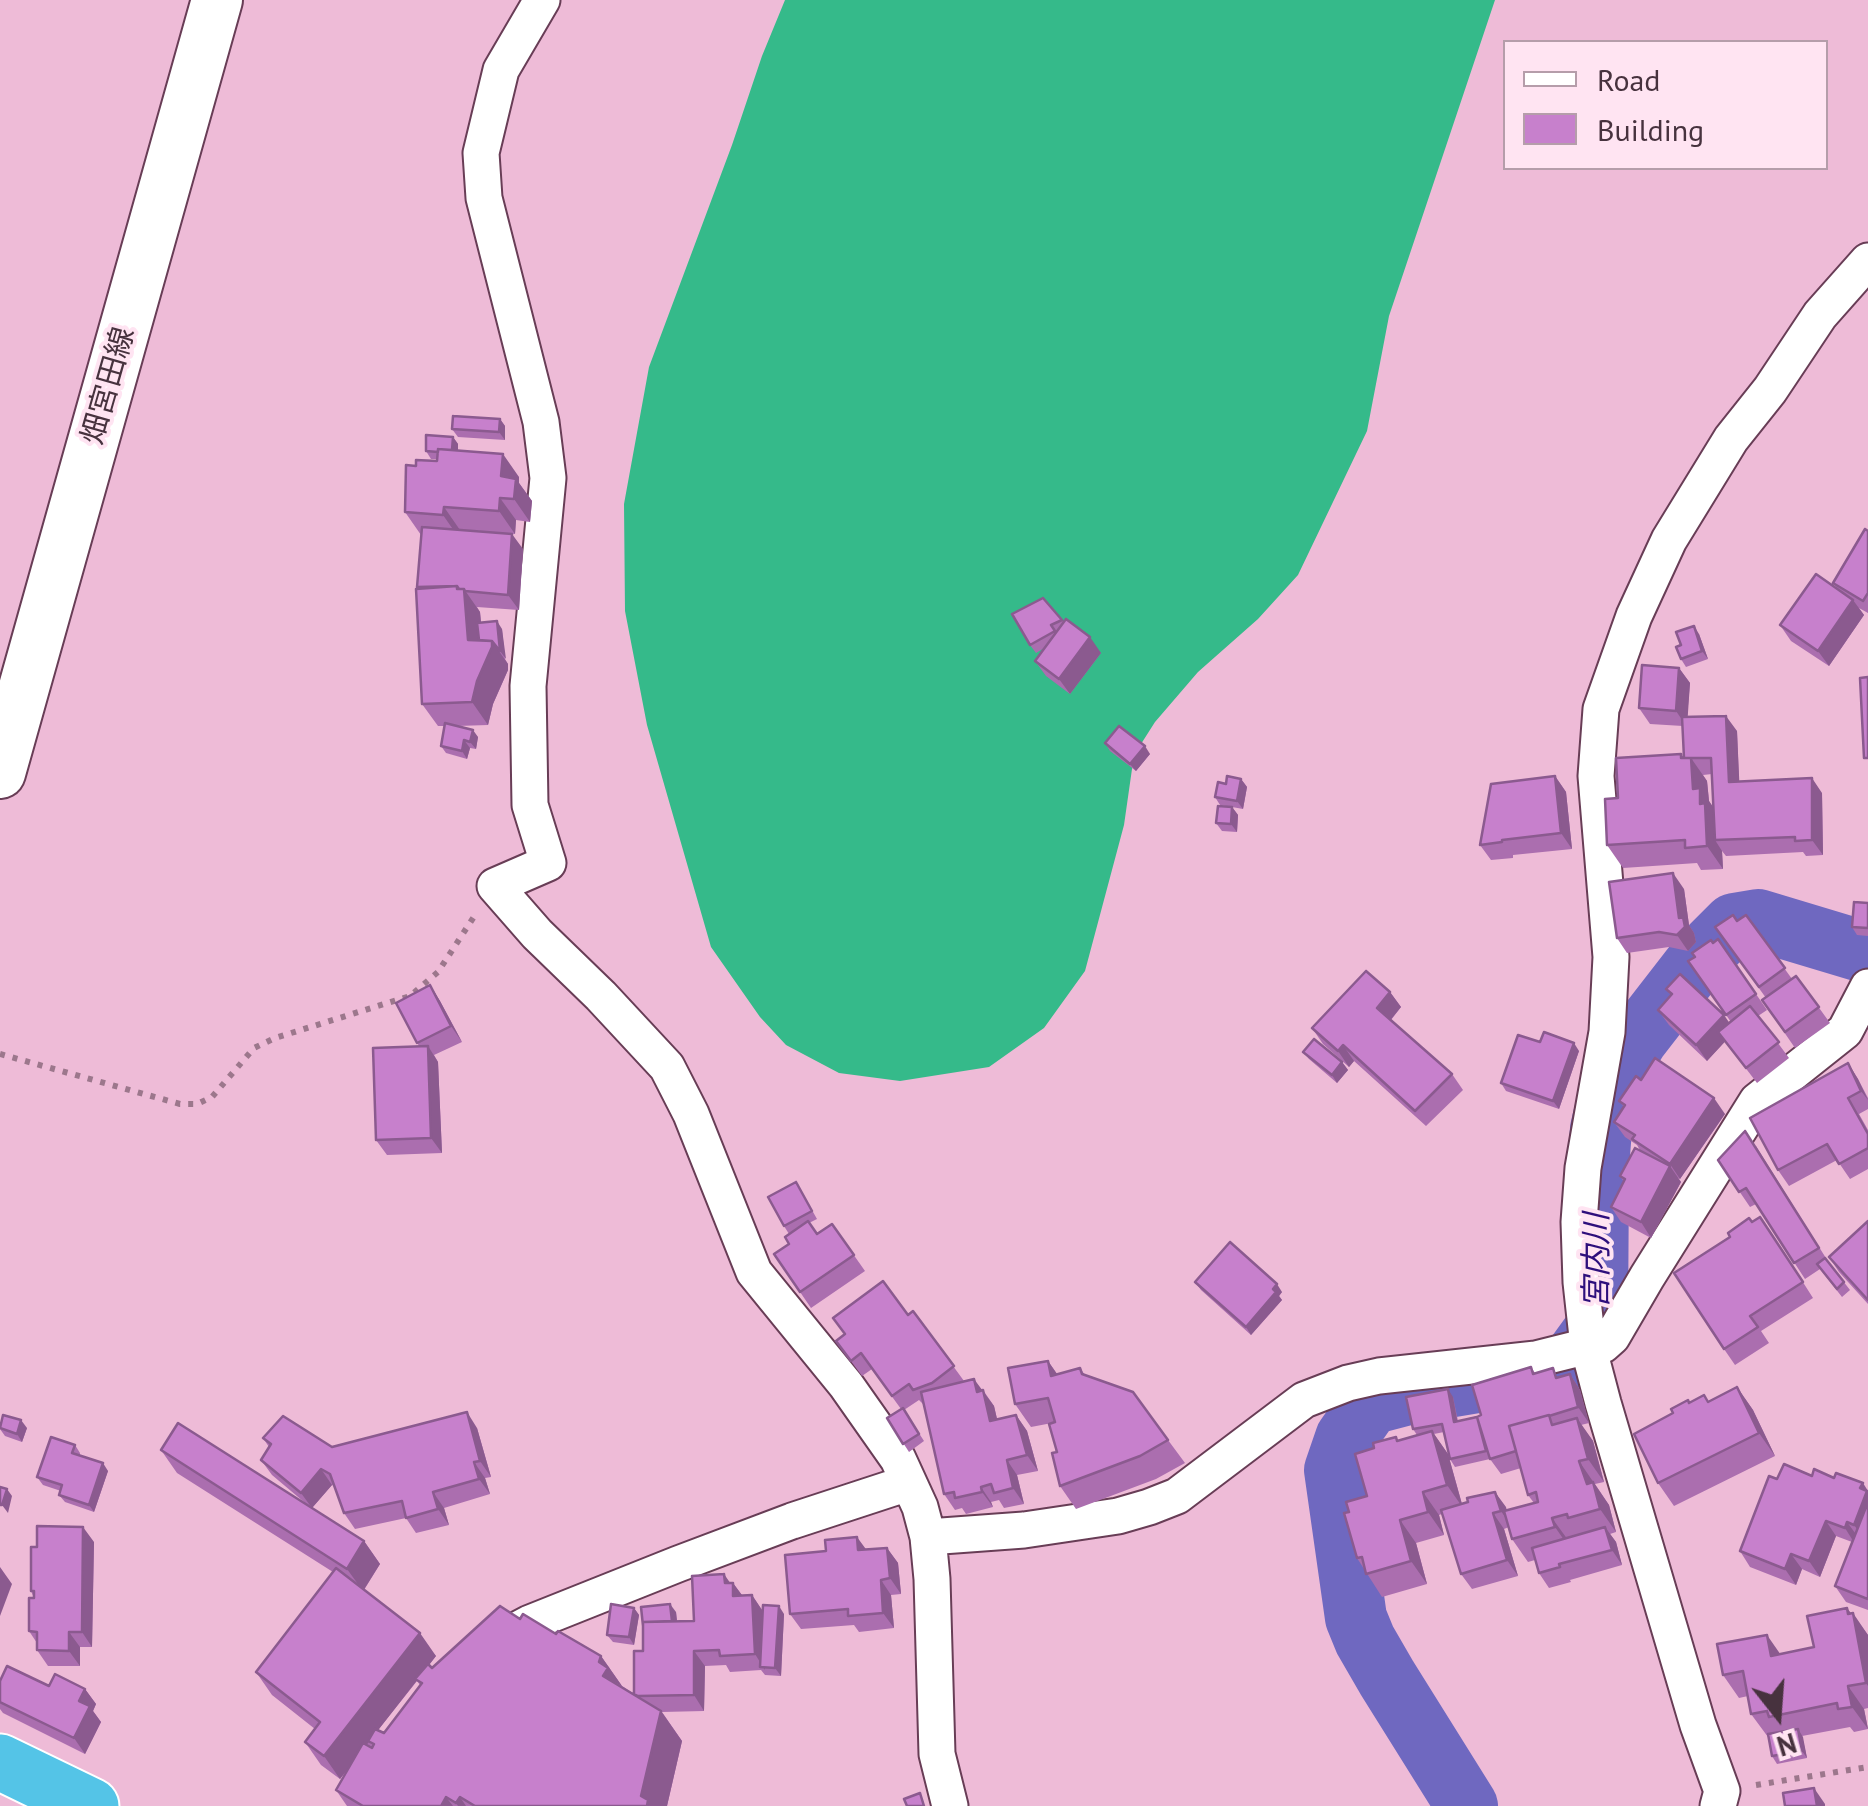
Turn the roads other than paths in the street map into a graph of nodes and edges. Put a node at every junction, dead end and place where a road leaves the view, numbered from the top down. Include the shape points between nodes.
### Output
1 (217, 0) edge
2 (542, 0) edge
3 (1868, 261) edge
4 (0, 773) edge
5 (1868, 987) edge
6 (1588, 1346) junction
7 (908, 1483) junction
8 (928, 1537) junction
9 (475, 1657) edge
10 (0, 1762) edge
11 (1720, 1798) edge
12 (92, 1806) edge
13 (950, 1806) edge

1 - 4 main road, 畑宮田線
2 - 7 street via 501,70 481,153 484,198 541,422 548,478 528,686 530,805 548,863 495,886 667,1067 754,1272 846,1385
3 - 6 street via 1820,315 1731,439 1669,540 1600,709 1596,776 1610,957 1579,1222
5 - 6 street via 1845,1031 1757,1101 1612,1337
6 - 8 street via 1536,1360 1348,1383 1304,1400 1178,1496 1149,1508 1024,1530
6 - 11 street
7 - 8 street
7 - 9 street via 594,1598 530,1624
8 - 13 street via 938,1754
10 - 12 highway

